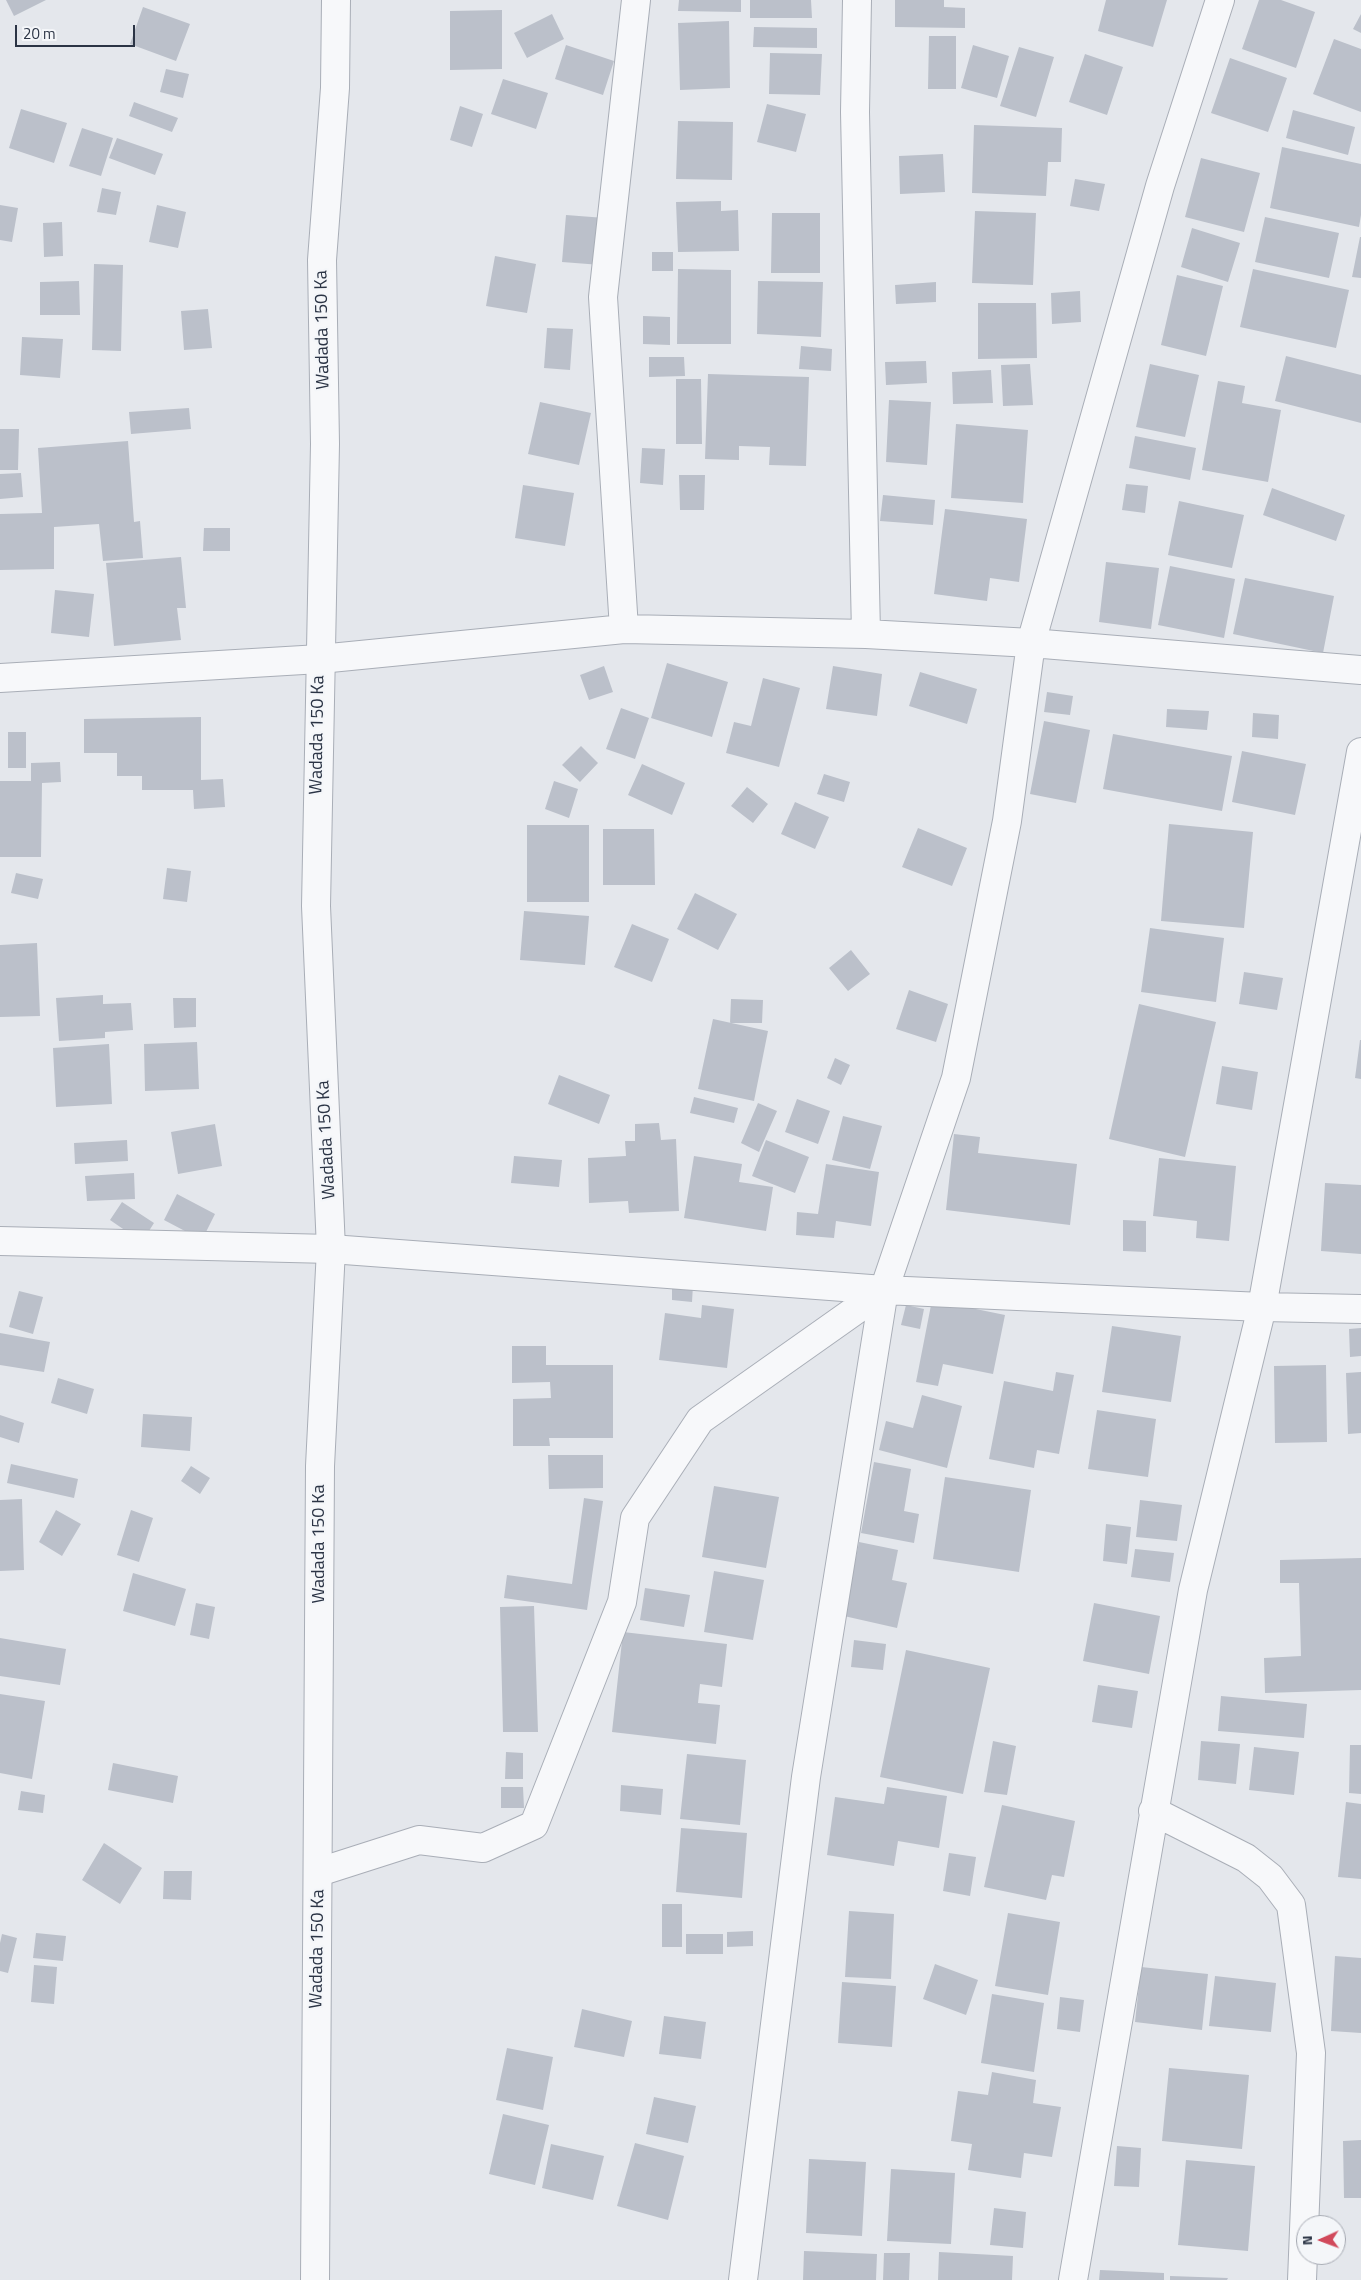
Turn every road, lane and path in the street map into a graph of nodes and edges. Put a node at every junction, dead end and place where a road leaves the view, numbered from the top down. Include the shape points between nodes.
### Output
1 (336, 0) edge
2 (636, 0) edge
3 (857, 0) edge
4 (1220, 0) edge
5 (624, 628) junction
6 (866, 634) junction
7 (1031, 643) junction
8 (320, 659) junction
9 (1361, 670) edge
10 (0, 678) edge
11 (1361, 752) edge
12 (0, 1241) edge
13 (332, 1249) junction
14 (884, 1290) junction
15 (1262, 1307) junction
16 (1361, 1309) edge
17 (1153, 1811) junction
18 (319, 1872) junction
19 (315, 2280) edge
20 (743, 2280) edge
21 (1073, 2280) edge
22 (1302, 2280) edge

1 - 8 street, Wadada 150 Ka via 335,88 322,260 325,444
2 - 5 street via 603,297
3 - 6 street via 855,112
4 - 7 street via 1160,186
5 - 6 street
5 - 8 street
6 - 7 street
7 - 9 street
7 - 14 street via 1007,821 956,1078
8 - 10 street
8 - 13 street, Wadada 150 Ka via 316,906
11 - 15 street
12 - 13 street
13 - 14 street
13 - 18 street, Wadada 150 Ka via 320,1466
14 - 15 street
14 - 18 street via 700,1420 635,1518 622,1602 534,1825 483,1848 419,1840
14 - 20 street via 806,1777
15 - 16 street
15 - 17 street via 1193,1590
17 - 21 street
17 - 22 street via 1246,1858 1270,1877 1291,1905 1311,2053
18 - 19 street, Wadada 150 Ka

